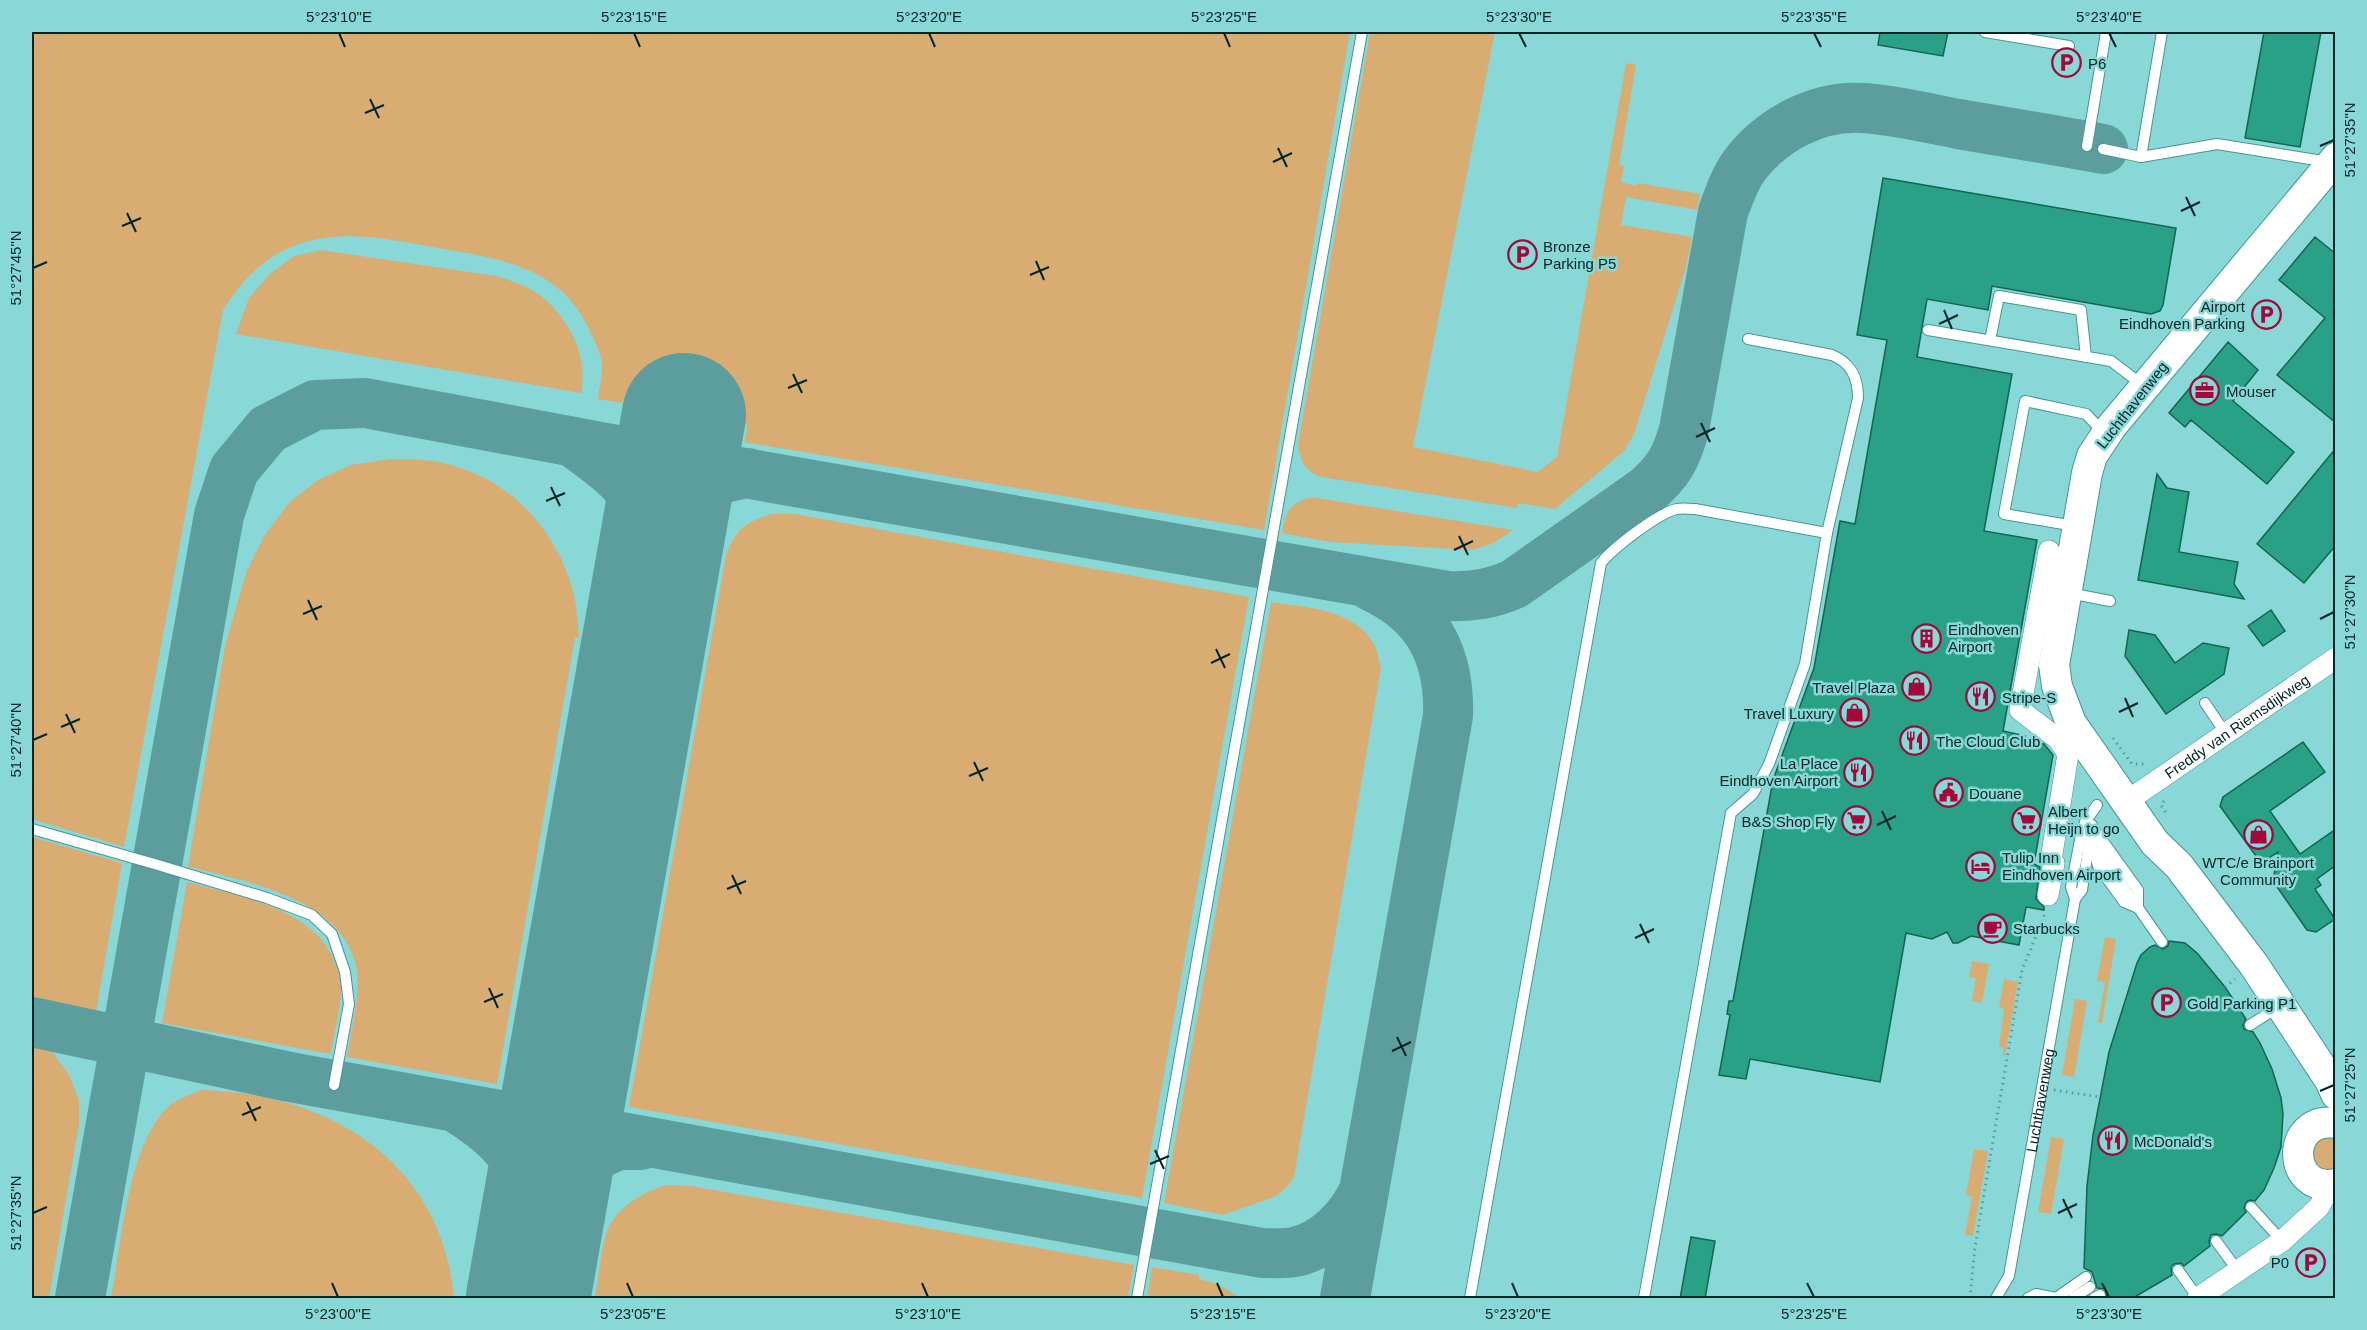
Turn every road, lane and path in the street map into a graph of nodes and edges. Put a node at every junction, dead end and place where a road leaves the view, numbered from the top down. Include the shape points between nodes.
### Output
1 (1986, 32) edge
2 (2106, 32) edge
3 (2162, 32) edge
4 (1360, 34) edge
5 (2069, 46) dead end
6 (2087, 146) dead end
7 (2103, 149) dead end
8 (2141, 157) junction
9 (2334, 160) edge
10 (1928, 330) dead end
11 (1748, 339) dead end
12 (1990, 340) junction
13 (2086, 357) junction
14 (2145, 387) junction
15 (2106, 436) junction
16 (2078, 527) junction
17 (1827, 533) junction
18 (2049, 551) dead end
19 (2066, 593) junction
20 (2110, 601) dead end
21 (2336, 658) edge
22 (2205, 703) dead end
23 (2065, 704) junction
24 (2226, 734) junction
25 (2112, 736) dead end
26 (2166, 776) junction
27 (2103, 792) junction
28 (2136, 795) junction
29 (2092, 825) junction
30 (32, 829) edge
31 (2179, 866) junction
32 (2048, 895) joint
33 (2075, 899) junction
34 (2138, 908) junction
35 (2162, 942) dead end
36 (2280, 1006) junction
37 (2250, 1025) dead end
38 (2329, 1082) edge
39 (334, 1085) dead end
40 (2042, 1088) junction
41 (2100, 1097) dead end
42 (2326, 1124) edge
43 (2325, 1182) edge
44 (2251, 1207) dead end
45 (2216, 1241) dead end
46 (2282, 1241) junction
47 (2178, 1270) dead end
48 (2238, 1271) junction
49 (2056, 1298) edge
50 (1137, 1299) edge
51 (1470, 1299) edge
52 (1644, 1299) edge
53 (1970, 1299) edge
54 (1996, 1299) edge
55 (2028, 1299) edge
56 (2073, 1299) edge
57 (2198, 1299) edge

1 - 5 lane
2 - 6 lane
3 - 8 lane
4 - 50 lane
7 - 8 lane
8 - 9 lane via 2217,144
9 - 14 street, Luchthavenweg
10 - 12 lane
11 - 17 lane via 1832,355 1849,365 1858,383 1858,398
12 - 13 lane
12 - 13 lane via 1999,296 2081,310
13 - 14 lane via 2111,361
14 - 15 street, Luchthavenweg
15 - 16 street, Luchthavenweg via 2088,466
15 - 16 lane via 2086,414 2025,401 2004,514
16 - 19 street, Luchthavenweg
17 - 51 lane via 1695,509 1675,509 1611,551 1601,563
17 - 52 lane via 1805,664 1769,764 1754,794 1731,813
18 - 32 street via 2020,710 2058,739 2068,754
19 - 20 lane
19 - 23 street, Luchthavenweg via 2054,665
21 - 24 street, Freddy van Riemsdijkweg
22 - 24 lane
23 - 27 street, Luchthavenweg
23 - 28 street, Luchthavenweg via 2081,717
24 - 26 street, Freddy van Riemsdijkweg
25 - 26 path via 2132,764 2156,763
26 - 28 street, Freddy van Riemsdijkweg
27 - 29 lane, Luchthavenweg
27 - 31 street, Luchthavenweg
27 - 33 lane, Luchthavenweg via 2085,822 2071,887
28 - 31 street, Luchthavenweg
29 - 33 lane, Luchthavenweg via 2082,890
29 - 34 lane, Luchthavenweg via 2138,890
29 - 34 lane, Luchthavenweg via 2098,866 2124,902
30 - 39 lane via 267,898 312,915 332,934 345,972 349,1004
31 - 36 street, Luchthavenweg
32 - 53 path via 2044,919 2022,970 1975,1247
33 - 40 lane, Luchthavenweg
34 - 35 lane, Luchthavenweg
36 - 37 lane
36 - 38 street, Luchthavenweg
38 - 42 street, Luchthavenweg via 2322,1097
40 - 41 path
40 - 54 lane, Luchthavenweg via 2009,1276
42 - 43 street via 2305,1134 2297,1152 2302,1170
43 - 46 street via 2304,1203 2304,1220
44 - 46 lane
45 - 48 lane
46 - 48 street
47 - 57 lane
48 - 57 street
49 - 55 lane via 2036,1294
49 - 56 lane via 2088,1282

